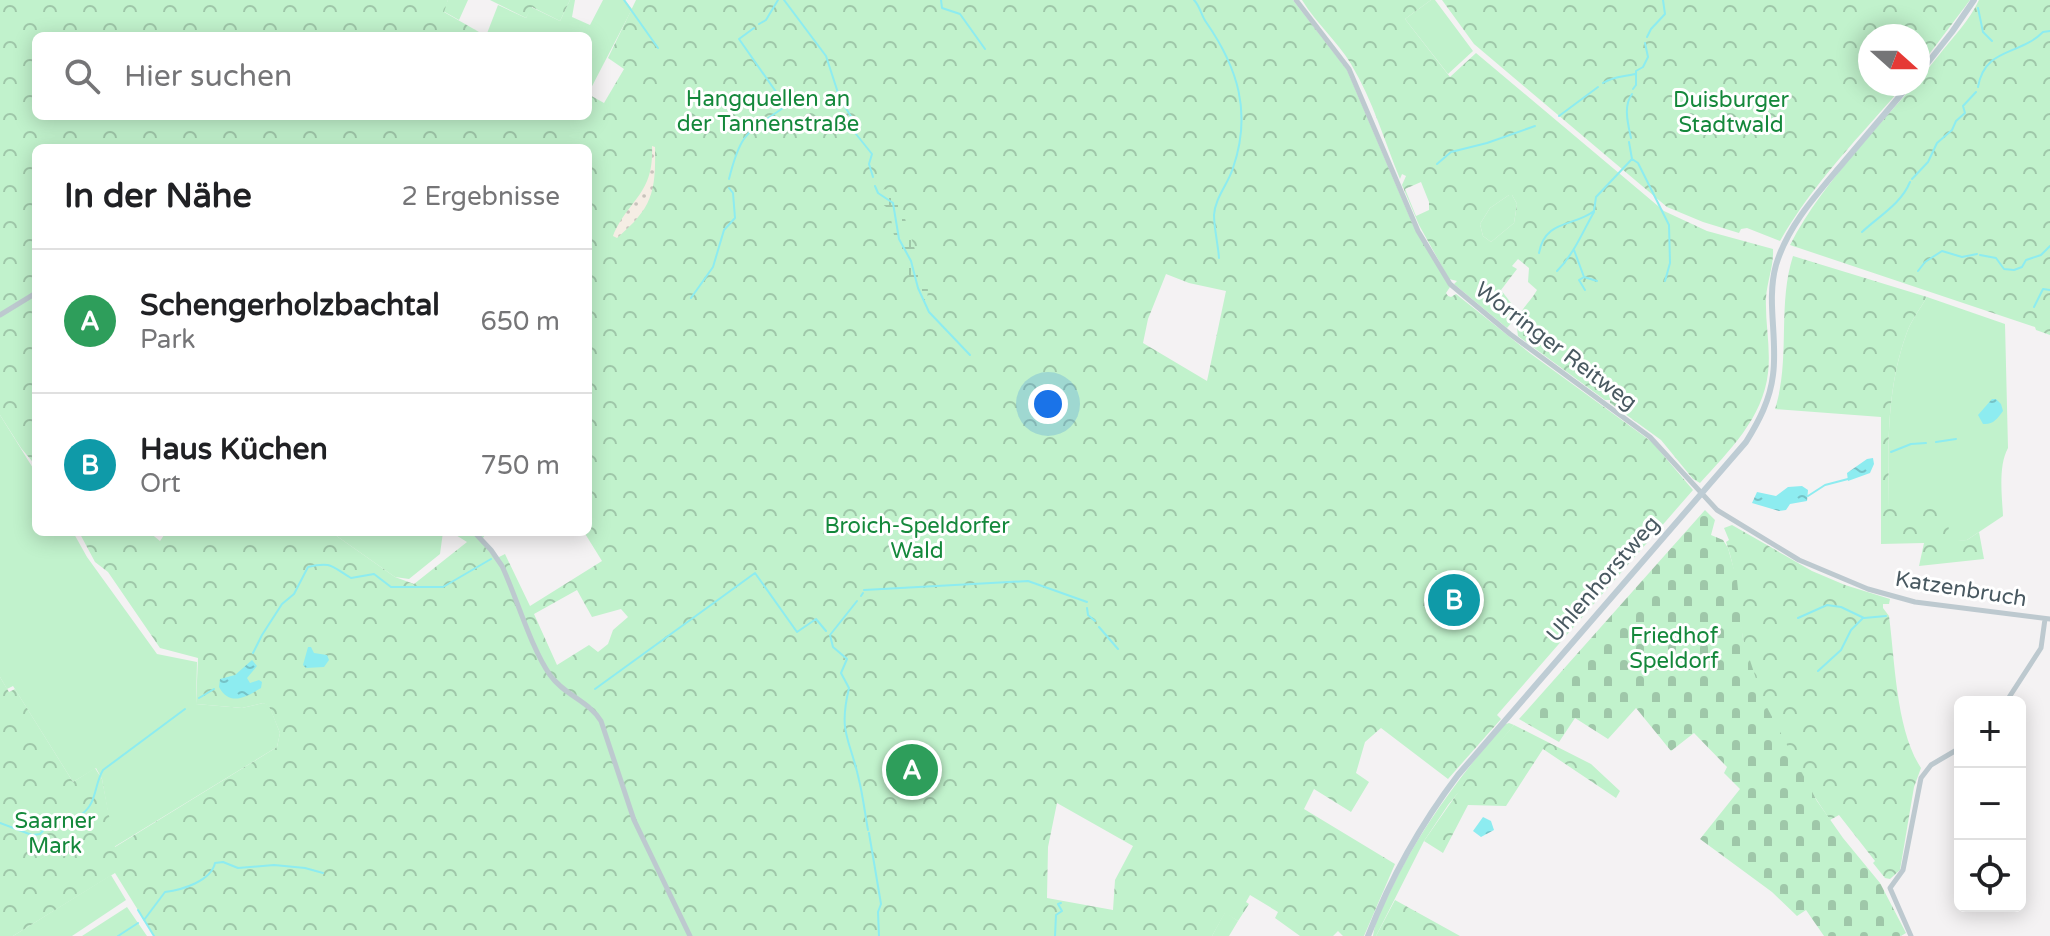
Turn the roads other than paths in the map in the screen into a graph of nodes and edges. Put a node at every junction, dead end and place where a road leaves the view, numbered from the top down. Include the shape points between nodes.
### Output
1 (1296, 0) edge
2 (1974, 0) edge
3 (1930, 60) edge
4 (1900, 96) edge
5 (32, 295) edge
6 (0, 315) edge
7 (1702, 495) junction
8 (478, 536) edge
9 (2048, 619) edge
10 (2010, 696) edge
11 (1954, 752) edge
12 (690, 936) edge
13 (1368, 936) edge
14 (1911, 936) edge

1 - 7 street, Worringer Reitweg via 1349,69 1418,231 1450,284 1650,437
2 - 3 main road
4 - 7 main road, Uhlenhorstweg via 1795,222 1773,278 1774,373 1765,407 1746,442
5 - 6 street
7 - 9 street, Katzenbruch via 1725,517 1787,553 1868,589 1915,602
7 - 13 main road, Uhlenhorstweg via 1435,805 1403,856
8 - 12 street via 502,566 551,677 601,721 634,820
9 - 10 street via 2037,654
11 - 14 street via 1926,770 1917,790 1903,870 1891,886

